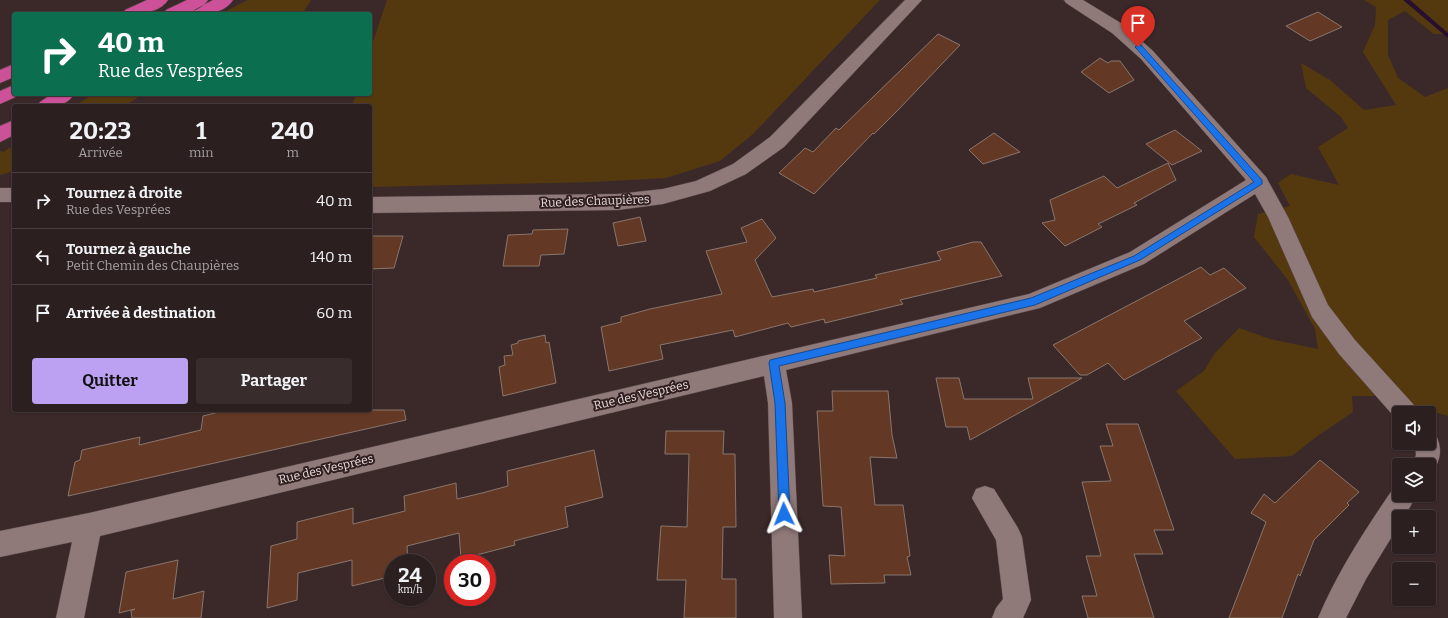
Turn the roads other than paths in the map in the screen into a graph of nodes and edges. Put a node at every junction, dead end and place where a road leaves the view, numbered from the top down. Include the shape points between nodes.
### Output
1 (160, 0) edge
2 (200, 0) edge
3 (225, 0) edge
4 (914, 0) edge
5 (1072, 0) edge
6 (135, 12) edge
7 (176, 12) edge
8 (204, 12) edge
9 (12, 71) edge
10 (0, 77) edge
11 (12, 92) edge
12 (62, 96) edge
13 (0, 98) edge
14 (49, 104) edge
15 (12, 127) edge
16 (0, 135) edge
17 (1259, 182) junction
18 (0, 195) edge
19 (12, 195) edge
20 (372, 205) edge
21 (773, 363) junction
22 (1400, 406) edge
23 (985, 498) dead end
24 (1399, 502) edge
25 (89, 526) junction
26 (0, 544) edge
27 (70, 618) edge
28 (788, 618) edge
29 (1006, 618) edge
30 (1332, 618) edge

1 - 6 highway
2 - 7 highway
3 - 8 highway
4 - 20 street, Rue des Chaupières via 777,142 736,172 700,187 669,196 618,202
5 - 17 street via 1118,30 1147,55
9 - 10 highway
11 - 13 highway
12 - 14 highway
15 - 16 highway
17 - 21 street, Rue des Vesprées via 1137,258 1032,302
17 - 22 street via 1278,217 1320,311
18 - 19 street
21 - 25 street, Rue des Vesprées
21 - 28 street via 780,403
23 - 29 street via 1008,537 1017,600
24 - 30 street via 1368,548 1346,586
25 - 26 street, Rue des Vesprées
25 - 27 street

